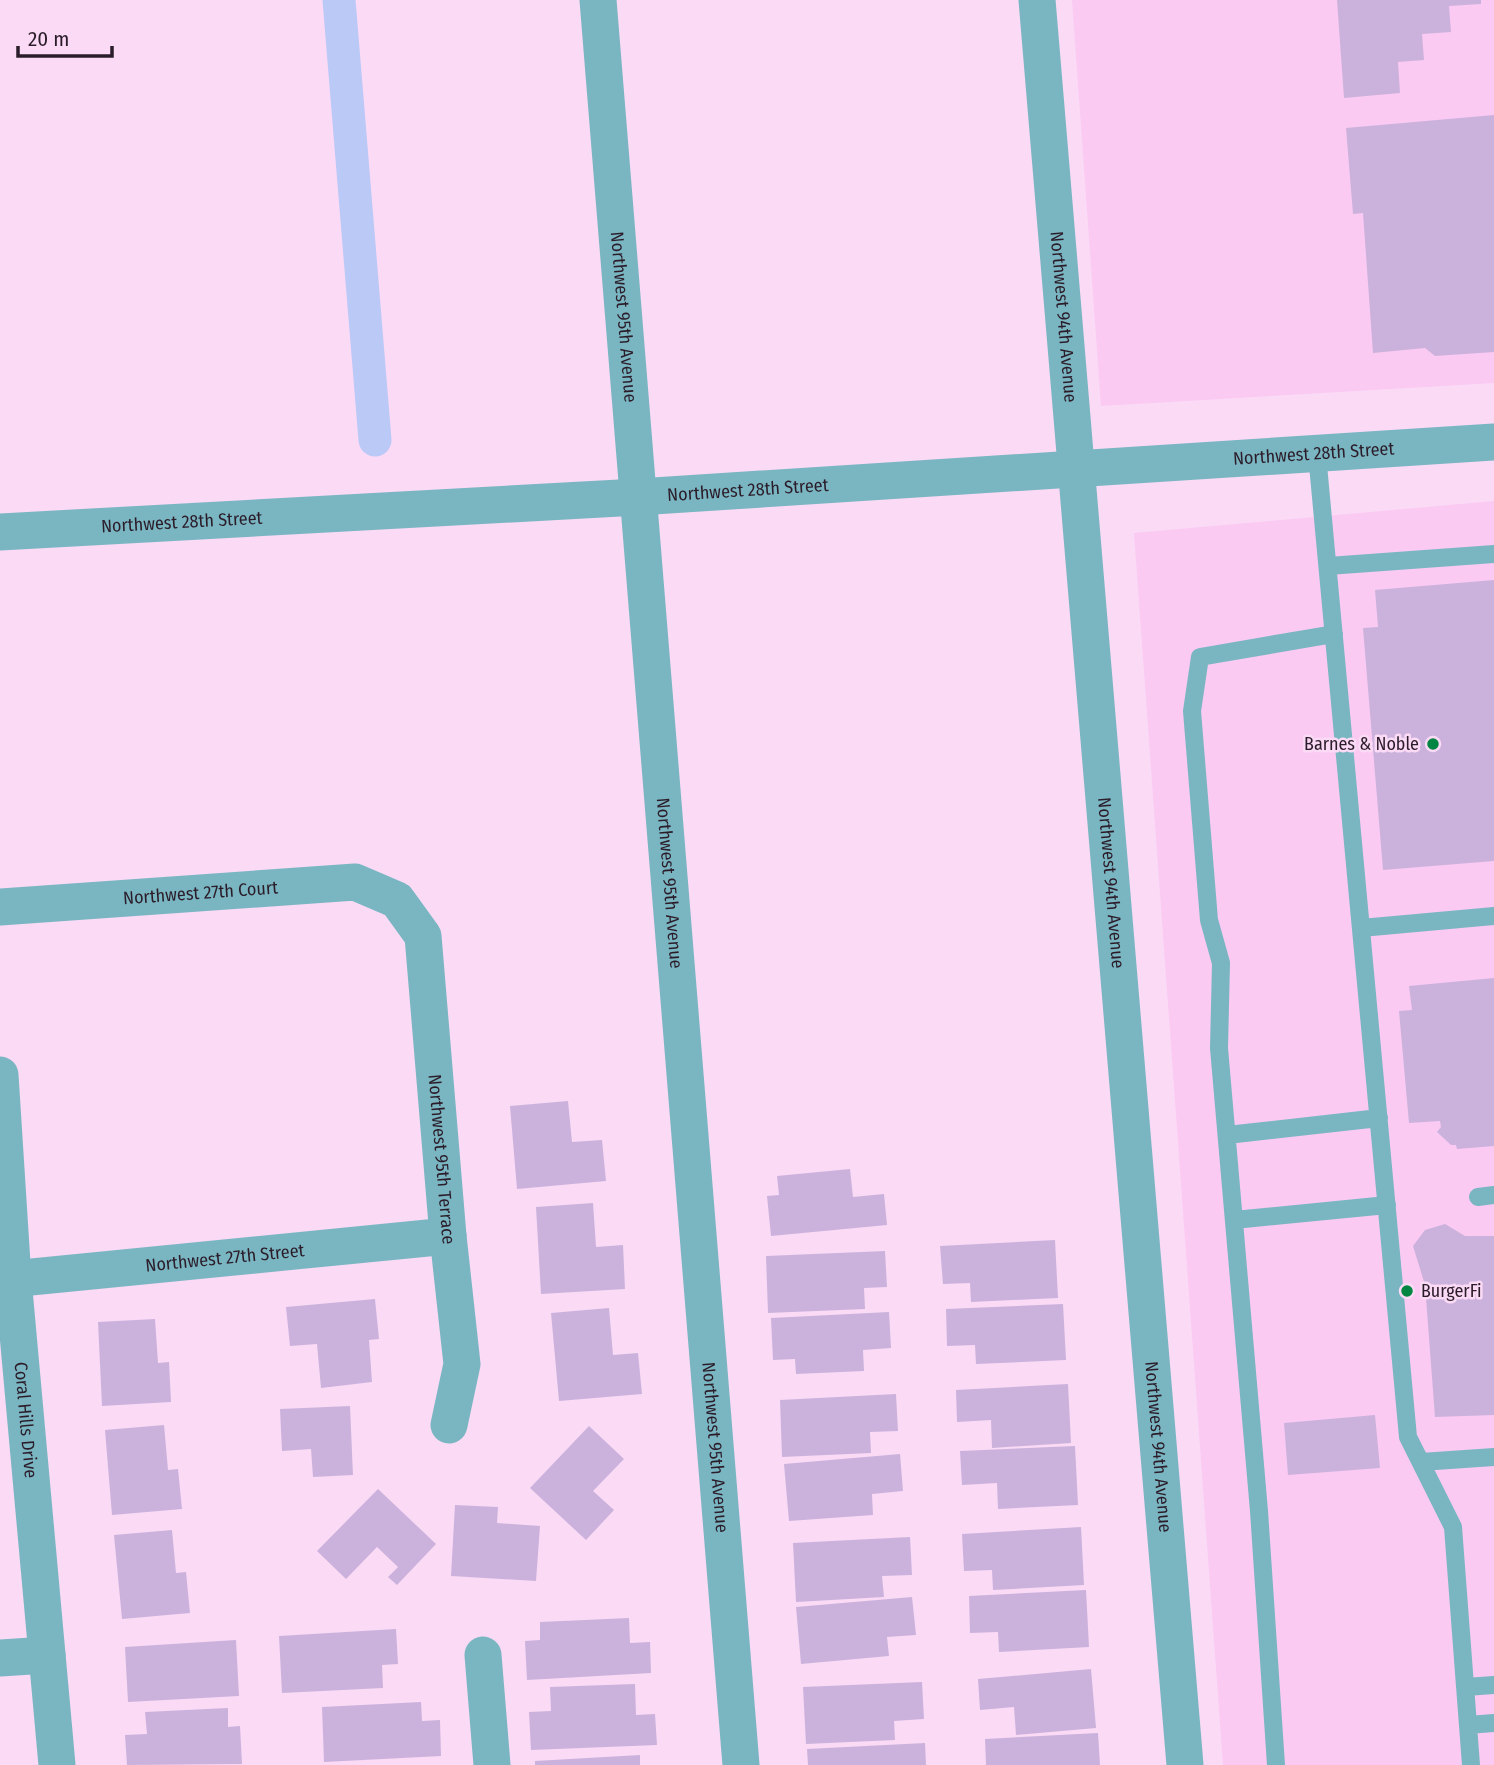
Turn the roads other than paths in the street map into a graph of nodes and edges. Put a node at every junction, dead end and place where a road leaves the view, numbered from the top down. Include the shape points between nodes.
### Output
1 (598, 0) edge
2 (1037, 0) edge
3 (1494, 442) edge
4 (1317, 454) junction
5 (1077, 469) junction
6 (638, 497) junction
7 (0, 532) edge
8 (1494, 554) edge
9 (1328, 566) junction
10 (1334, 634) junction
11 (397, 900) joint
12 (0, 907) edge
13 (1494, 916) edge
14 (1361, 928) junction
15 (0, 1075) edge
16 (1378, 1118) junction
17 (1227, 1135) junction
18 (1387, 1205) junction
19 (1234, 1220) junction
20 (448, 1236) junction
21 (6, 1280) edge
22 (449, 1425) dead end
23 (1494, 1457) edge
24 (1420, 1462) junction
25 (47, 1655) junction
26 (483, 1655) dead end
27 (0, 1658) edge
28 (1494, 1685) edge
29 (1466, 1687) junction
30 (1494, 1723) edge
31 (1468, 1725) junction
32 (57, 1765) edge
33 (492, 1765) edge
34 (741, 1765) edge
35 (1185, 1765) edge
36 (1276, 1765) edge
37 (1471, 1765) edge

1 - 6 street, Northwest 95th Avenue
2 - 5 street, Northwest 94th Avenue
3 - 4 street, Northwest 28th Street
4 - 5 street, Northwest 28th Street
4 - 9 lane
5 - 6 street, Northwest 28th Street
5 - 35 street, Northwest 94th Avenue
6 - 7 street, Northwest 28th Street
6 - 34 street, Northwest 95th Avenue
8 - 9 lane
9 - 10 lane
10 - 14 lane
10 - 17 lane via 1200,657 1192,711 1209,920 1221,963 1219,1048
11 - 12 street, Northwest 27th Court via 355,882
11 - 20 street, Northwest 95th Terrace via 422,936
13 - 14 lane
14 - 16 lane
15 - 21 street, Coral Hills Drive
16 - 17 lane
16 - 18 lane
17 - 19 lane
18 - 19 lane
18 - 24 lane via 1408,1437
19 - 36 lane
20 - 21 street, Northwest 27th Street
20 - 22 street, Northwest 95th Terrace via 462,1364
21 - 25 street, Coral Hills Drive
23 - 24 lane
24 - 29 lane via 1453,1527
25 - 27 street
25 - 32 street, Coral Hills Drive
26 - 33 street
28 - 29 lane
29 - 31 lane
30 - 31 lane
31 - 37 lane

